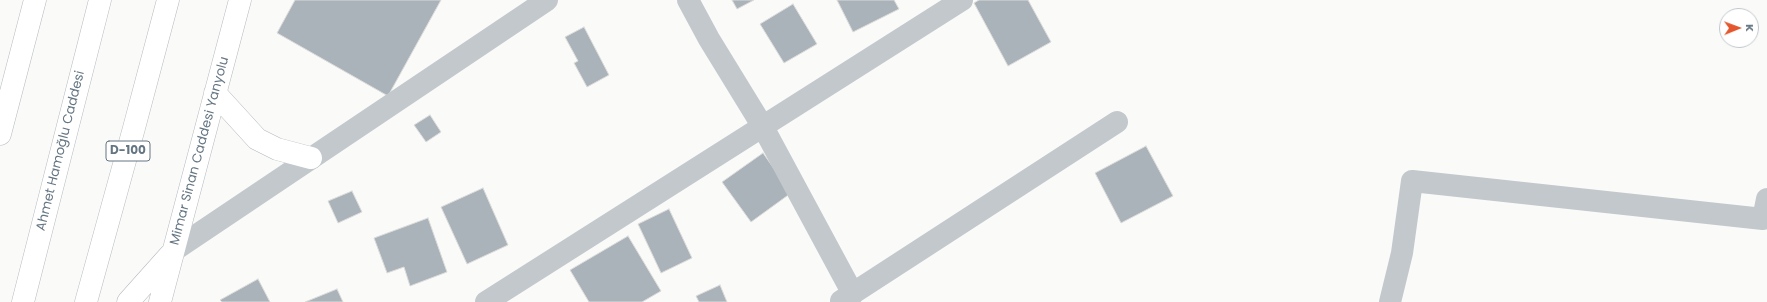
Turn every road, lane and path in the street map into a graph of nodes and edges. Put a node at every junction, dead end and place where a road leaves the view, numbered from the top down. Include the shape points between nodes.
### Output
1 (35, 0) edge
2 (100, 0) edge
3 (168, 0) edge
4 (240, 0) edge
5 (547, 0) edge
6 (688, 0) edge
7 (962, 0) edge
8 (215, 93) junction
9 (1117, 122) dead end
10 (763, 127) junction
11 (0, 134) edge
12 (311, 158) junction
13 (1767, 200) edge
14 (173, 251) junction
15 (846, 298) edge
16 (23, 302) edge
17 (86, 302) edge
18 (128, 302) edge
19 (160, 302) edge
20 (486, 302) edge
21 (1390, 302) edge

1 - 11 main road
2 - 16 main road, Ahmet Hamoğlu Caddesi
3 - 17 main road, D-100
4 - 8 main road, Mimar Sinan Caddesi Yanyolu
5 - 12 street
6 - 10 street
7 - 10 street
8 - 12 main road via 257,139 277,149
8 - 14 main road, Mimar Sinan Caddesi Yanyolu
9 - 15 street
10 - 15 street
10 - 20 street
12 - 14 street
13 - 21 street via 1763,219 1412,181 1402,253
14 - 18 main road
14 - 19 main road, Mimar Sinan Caddesi Yanyolu

